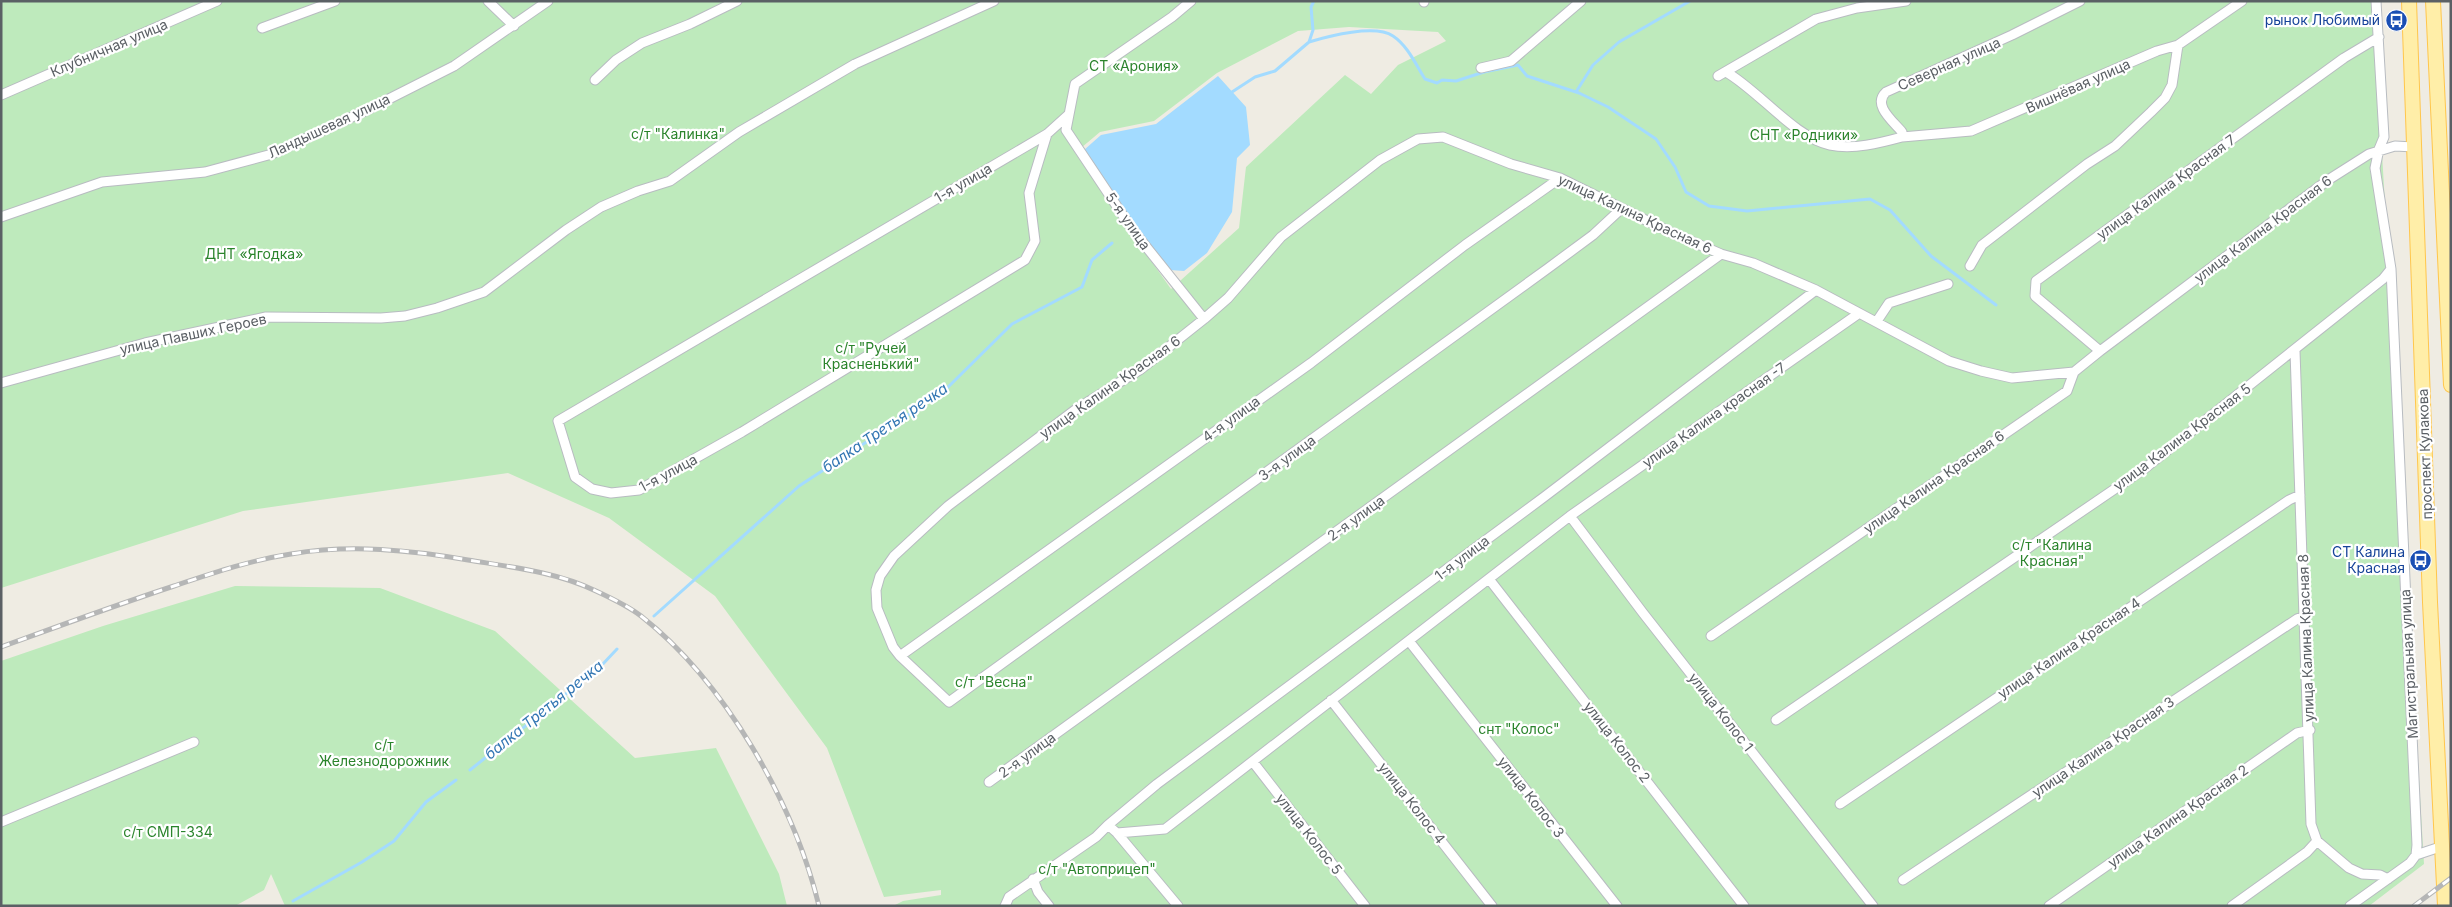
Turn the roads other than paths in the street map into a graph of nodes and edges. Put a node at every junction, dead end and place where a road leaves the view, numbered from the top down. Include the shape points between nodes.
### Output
1 (217, 1) edge
2 (335, 1) edge
3 (488, 1) edge
4 (548, 1) edge
5 (736, 1) edge
6 (994, 1) edge
7 (1191, 1) edge
8 (1581, 1) edge
9 (1906, 1) edge
10 (2080, 1) edge
11 (2242, 1) edge
12 (2376, 1) edge
13 (2409, 1) edge
14 (2433, 1) edge
15 (514, 26) junction
16 (262, 28) dead end
17 (2379, 38) junction
18 (2178, 44) junction
19 (1481, 68) dead end
20 (595, 80) dead end
21 (1, 95) edge
22 (1068, 115) junction
23 (1047, 134) junction
24 (1902, 137) junction
25 (2414, 148) junction
26 (2379, 150) junction
27 (1560, 178) junction
28 (1621, 209) junction
29 (1, 217) edge
30 (1722, 254) junction
31 (1970, 266) dead end
32 (2391, 269) junction
33 (1948, 284) dead end
34 (1816, 290) junction
35 (1858, 314) junction
36 (1204, 320) junction
37 (1877, 321) junction
38 (2100, 351) junction
39 (2295, 351) junction
40 (2074, 372) junction
41 (1, 383) edge
42 (2451, 385) edge
43 (2300, 495) junction
44 (1570, 516) junction
45 (1489, 579) junction
46 (2305, 616) junction
47 (1710, 636) dead end
48 (1409, 641) junction
49 (900, 656) junction
50 (1332, 700) junction
51 (1776, 720) dead end
52 (2310, 730) junction
53 (194, 742) dead end
54 (1253, 762) junction
55 (989, 782) dead end
56 (1840, 804) dead end
57 (1, 822) edge
58 (1108, 825) junction
59 (1117, 833) junction
60 (2317, 841) junction
61 (2442, 846) junction
62 (2416, 855) junction
63 (1033, 879) junction
64 (2388, 879) junction
65 (1903, 880) dead end
66 (1005, 906) edge
67 (1049, 906) edge
68 (1178, 906) edge
69 (1365, 906) edge
70 (1492, 906) edge
71 (1617, 906) edge
72 (1744, 906) edge
73 (1873, 906) edge
74 (2049, 906) edge
75 (2232, 906) edge
76 (2350, 906) edge
77 (2445, 906) edge

1 - 21 street, Клубничная улица
2 - 16 street
3 - 15 street
4 - 15 street, Ландышевая улица
5 - 20 street via 642,43 616,60
6 - 41 street, улица Павших Героев via 812,87 739,132 670,181 601,207 484,292 406,316 266,317 145,343
7 - 22 street via 1075,84
8 - 19 street via 1511,61
9 - 24 street via 1858,8 1816,19 1722,74 1739,79 1820,143 1852,146 1889,142
10 - 24 street, Северная улица via 1886,92 1880,102 1902,132
11 - 18 street, Вишнёвая улица
12 - 17 street, Магистральная улица
13 - 25 main road, проспект Кулакова
14 - 42 main road, проспект Кулакова
15 - 29 street, Ландышевая улица via 454,66 272,154 205,172 102,182
17 - 26 street, Магистральная улица via 2384,137
17 - 38 street, улица Калина Красная 7 via 2344,58 2036,281 2035,296
18 - 24 street, Вишнёвая улица via 1971,131
18 - 31 street via 2172,85 2152,112 2115,146 1982,245
22 - 23 street, 1-я улица
22 - 36 street, 5-я улица via 1066,130 1126,221
23 - 23 street, 1-я улица via 558,421 575,477 592,489 611,494 639,490 742,432 1025,260 1035,241 1029,193
25 - 26 street, улица Калина Красная 6 via 2395,146
25 - 61 main road, проспект Кулакова
26 - 32 street, Магистральная улица via 2375,168
26 - 38 street, улица Калина Красная 6 via 2328,180
27 - 28 street, улица Калина Красная 6
27 - 36 street, улица Калина Красная 6 via 1511,164 1443,137 1418,140 1380,160 1281,236 1228,298
27 - 49 street, 4-я улица via 1311,363
28 - 30 street, улица Калина Красная 6
28 - 49 street, 3-я улица via 1593,235 949,702
30 - 34 street, улица Калина Красная 6 via 1753,263
30 - 55 street, 2-я улица
32 - 39 street, улица Калина Красная 5
32 - 62 street, Магистральная улица
33 - 37 street via 1890,303
34 - 35 street, улица Калина Красная 6
34 - 58 street, 1-я улица via 1157,784
35 - 37 street, улица Калина Красная 6
35 - 44 street, улица Калина красная -7
36 - 49 street, улица Калина Красная 6 via 1141,369 1075,410 948,506 894,556 880,576 876,590 877,608
37 - 40 street, улица Калина Красная 6 via 1931,353 1981,371 2012,378
38 - 40 street, улица Калина Красная 6
39 - 43 street, улица Калина Красная 8
39 - 51 street, улица Калина Красная 5 via 2144,469
40 - 47 street, улица Калина Красная 6 via 2067,391
43 - 46 street, улица Калина Красная 8
43 - 56 street, улица Калина Красная 4
44 - 45 street
44 - 73 street, улица Колос 1
45 - 48 street
45 - 72 street, улица Колос 2
46 - 52 street, улица Калина Красная 8
46 - 65 street, улица Калина Красная 3 via 2297,618
48 - 50 street
48 - 71 street, улица Колос 3
50 - 54 street
50 - 70 street, улица Колос 4
52 - 60 street, улица Калина Красная 8 via 2311,824
52 - 74 street, улица Калина Красная 2 via 2297,733
53 - 57 street
54 - 59 street via 1165,829
54 - 69 street, улица Колос 5
58 - 59 street
58 - 63 street, 1-я улица via 1096,837
59 - 68 street
60 - 64 street via 2349,868
60 - 75 street via 2307,852
61 - 62 street
61 - 77 main road, проспект Кулакова
62 - 64 street
63 - 66 street, 1-я улица via 1009,897
63 - 67 street
64 - 76 street

